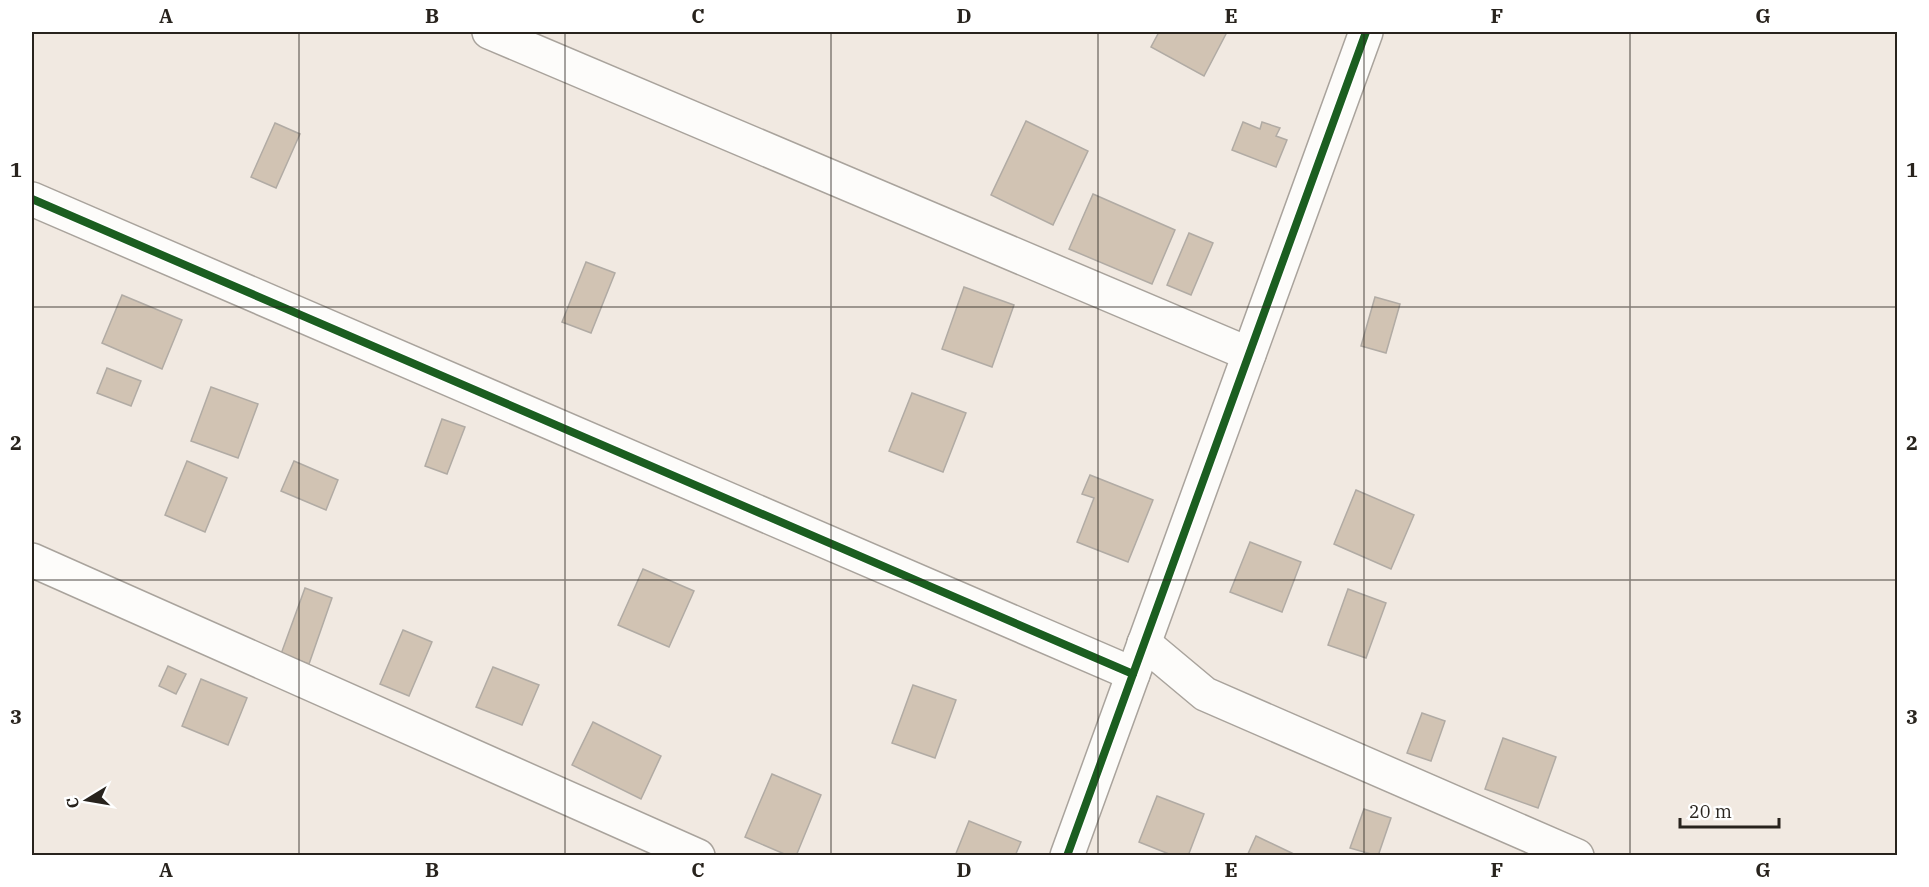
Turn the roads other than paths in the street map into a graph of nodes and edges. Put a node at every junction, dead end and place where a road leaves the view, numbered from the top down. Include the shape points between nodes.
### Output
1 (489, 32) edge
2 (1362, 33) edge
3 (32, 199) edge
4 (1249, 354) junction
5 (32, 560) edge
6 (1144, 643) junction
7 (1133, 674) junction
8 (1076, 848) edge
9 (698, 855) edge
10 (1577, 855) edge

1 - 4 street
2 - 4 street
3 - 7 street
4 - 6 street
5 - 9 street
6 - 7 street
6 - 10 street via 1205,694
7 - 8 street

